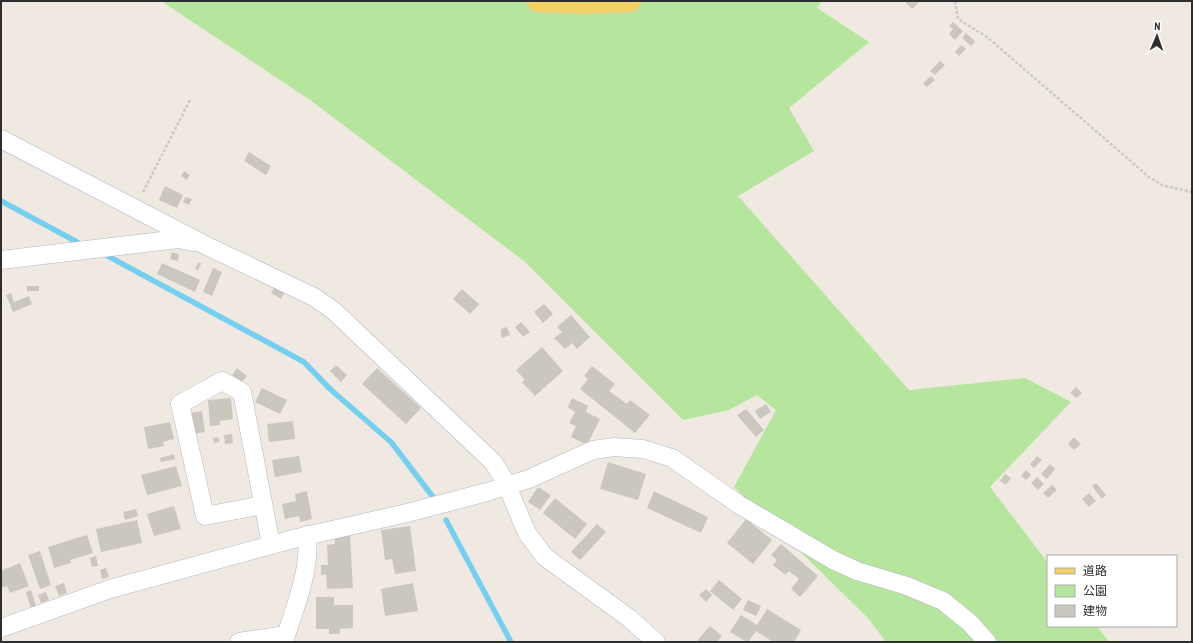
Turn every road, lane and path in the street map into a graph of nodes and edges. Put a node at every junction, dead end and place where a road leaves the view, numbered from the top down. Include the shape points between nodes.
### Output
1 (538, 1) edge
2 (630, 1) edge
3 (956, 1) edge
4 (190, 100) dead end
5 (1, 139) edge
6 (1192, 192) edge
7 (134, 208) junction
8 (211, 248) junction
9 (1, 260) edge
10 (507, 486) junction
11 (263, 505) junction
12 (307, 535) junction
13 (271, 545) junction
14 (1, 628) edge
15 (285, 638) edge
16 (250, 641) edge
17 (656, 642) edge
18 (987, 642) edge

1 - 2 main road
3 - 6 path via 958,19 987,37 1149,177 1162,185
4 - 7 path
5 - 7 street
7 - 8 street
8 - 9 street via 179,239
8 - 10 street via 314,298 334,311 493,462
10 - 12 street
10 - 17 street via 521,521 545,557 629,618
10 - 18 street via 529,479 593,450 614,447 653,451 681,462 738,504 833,560 943,601 970,623
11 - 11 street via 242,392 222,381 180,404 205,516
11 - 13 street
12 - 13 street
12 - 15 street via 306,568
13 - 14 street via 110,589
15 - 16 street

